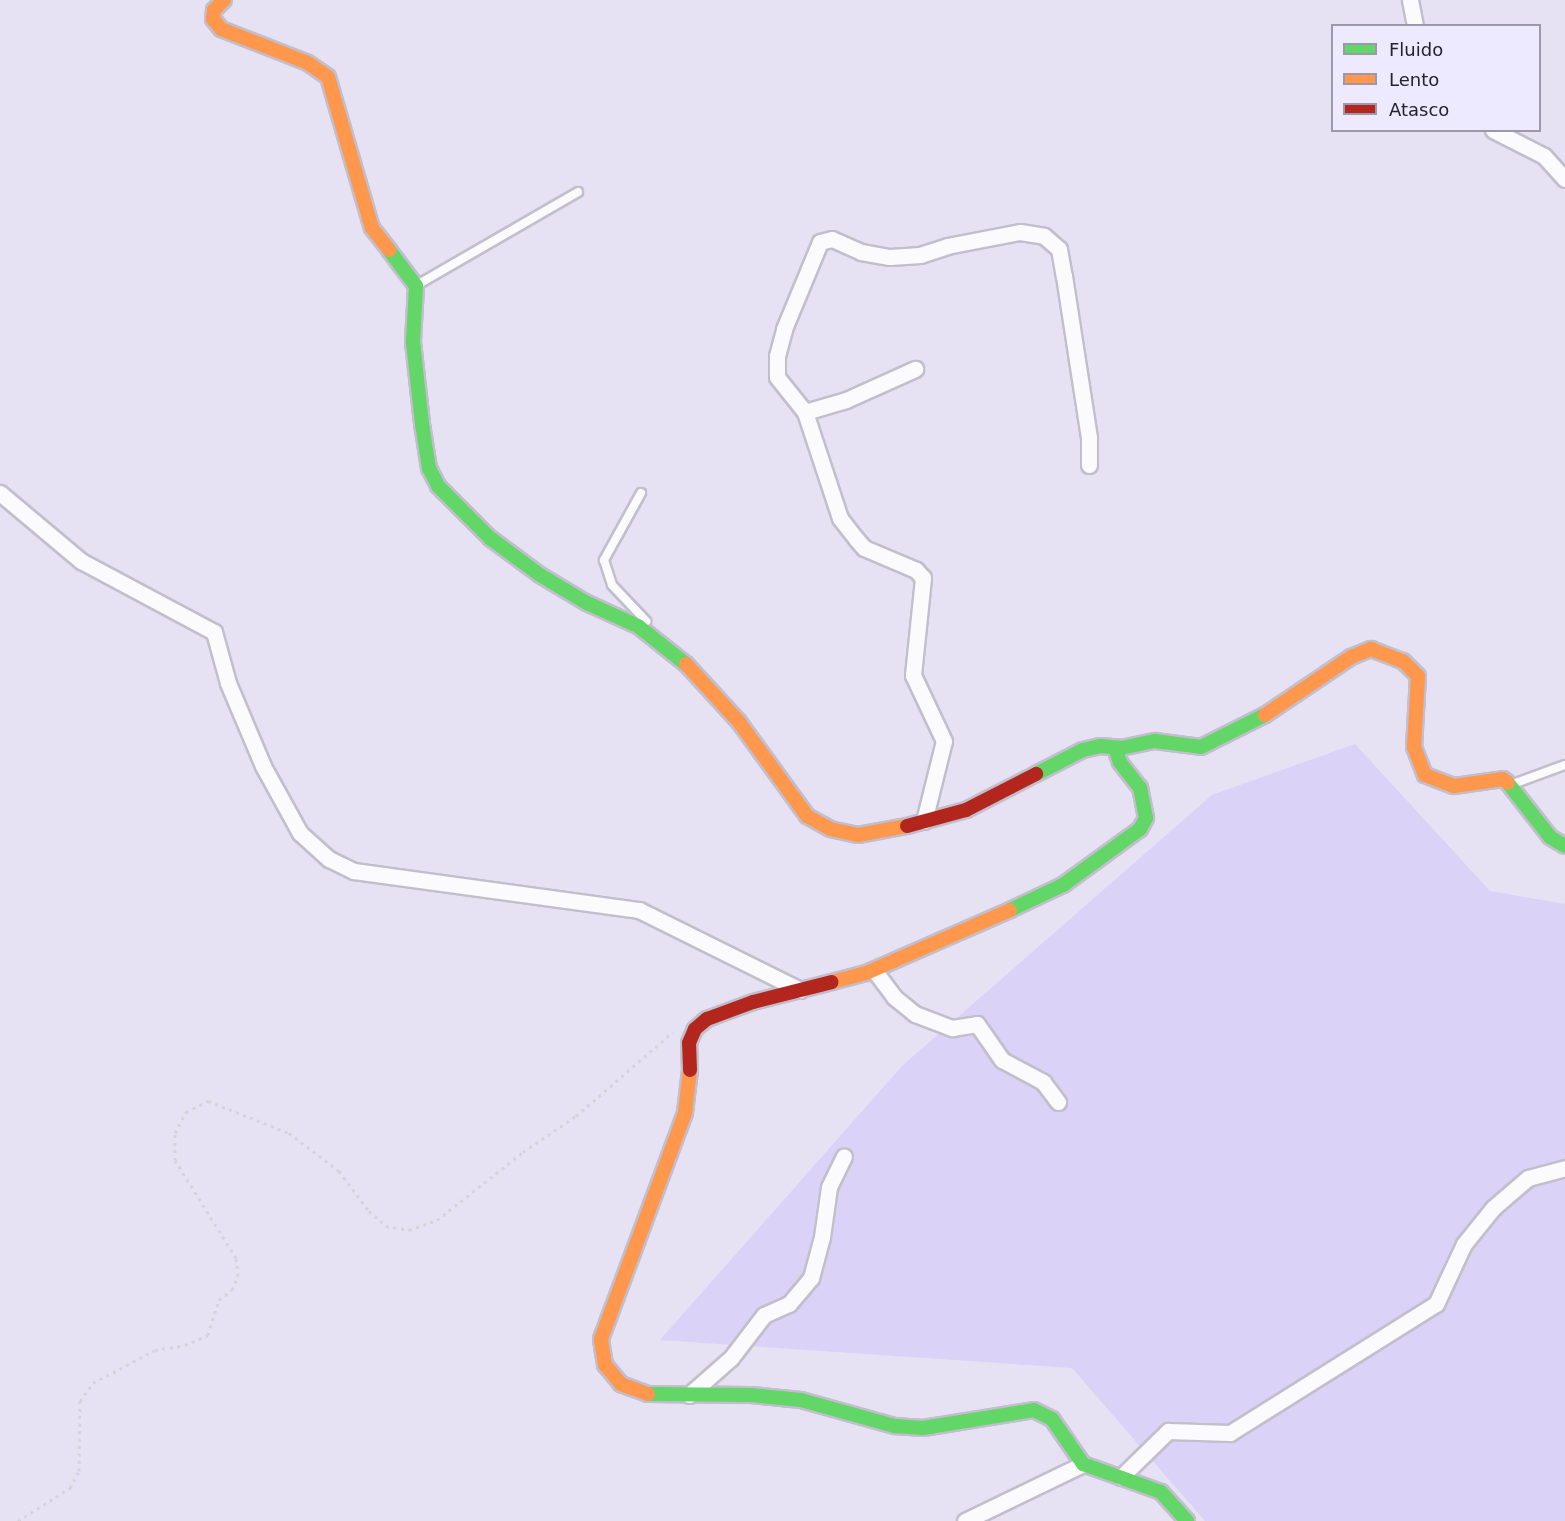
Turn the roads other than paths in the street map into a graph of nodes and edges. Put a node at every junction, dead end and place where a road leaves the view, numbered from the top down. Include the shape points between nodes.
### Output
1 (224, 0) edge
2 (1410, 0) edge
3 (1415, 24) edge
4 (1496, 132) edge
5 (1565, 179) edge
6 (578, 192) dead end
7 (416, 286) junction
8 (915, 369) dead end
9 (805, 412) junction
10 (1089, 465) dead end
11 (0, 493) edge
12 (641, 493) dead end
13 (658, 639) junction
14 (1121, 748) junction
15 (1565, 765) edge
16 (1512, 784) junction
17 (924, 821) junction
18 (1565, 846) edge
19 (874, 970) junction
20 (800, 990) junction
21 (1058, 1102) dead end
22 (844, 1156) dead end
23 (1565, 1168) edge
24 (689, 1395) junction
25 (1083, 1464) junction
26 (1121, 1478) junction
27 (964, 1521) edge
28 (1188, 1521) edge

1 - 7 street via 214,10 213,19 221,29 308,63 328,77 372,228
2 - 3 street
4 - 5 street via 1544,156
6 - 7 lane
7 - 13 street via 413,342 422,424 429,468 438,486 490,538 540,575
8 - 9 street via 846,400
9 - 10 street via 777,377 777,356 812,259 824,239 890,257 920,255 1011,233 1036,235 1059,249 1073,323
9 - 17 street via 846,525 864,548 916,570 923,578 913,675 944,741
11 - 20 street via 81,561 214,632 228,683 263,766 300,833 329,859 354,871 639,910
12 - 13 lane via 607,551 604,568 612,585
13 - 17 street via 674,651 739,722 807,816 830,829 858,835
14 - 16 street via 1155,741 1201,747 1275,710 1351,657 1371,649 1403,661 1418,676 1414,747 1425,775 1454,786 1503,779
14 - 17 street via 1100,746 1083,750 966,810
14 - 19 street via 1117,754 1120,762 1140,788 1146,807 1140,829 1063,885
15 - 16 lane
16 - 18 street via 1550,837
19 - 20 street
19 - 21 street via 894,997 915,1014 952,1028 977,1024 1002,1060 1043,1082
20 - 24 street via 707,1019 695,1029 689,1043 691,1082 685,1113 601,1339 605,1365 621,1384 641,1394
22 - 24 street via 829,1187 811,1278 789,1304 764,1315 731,1358
23 - 26 street via 1528,1178 1493,1208 1464,1245 1436,1304 1230,1432 1168,1431
24 - 25 street via 801,1400 895,1426 923,1428 1034,1410 1052,1419
25 - 26 street
25 - 27 street
26 - 28 street via 1161,1492

